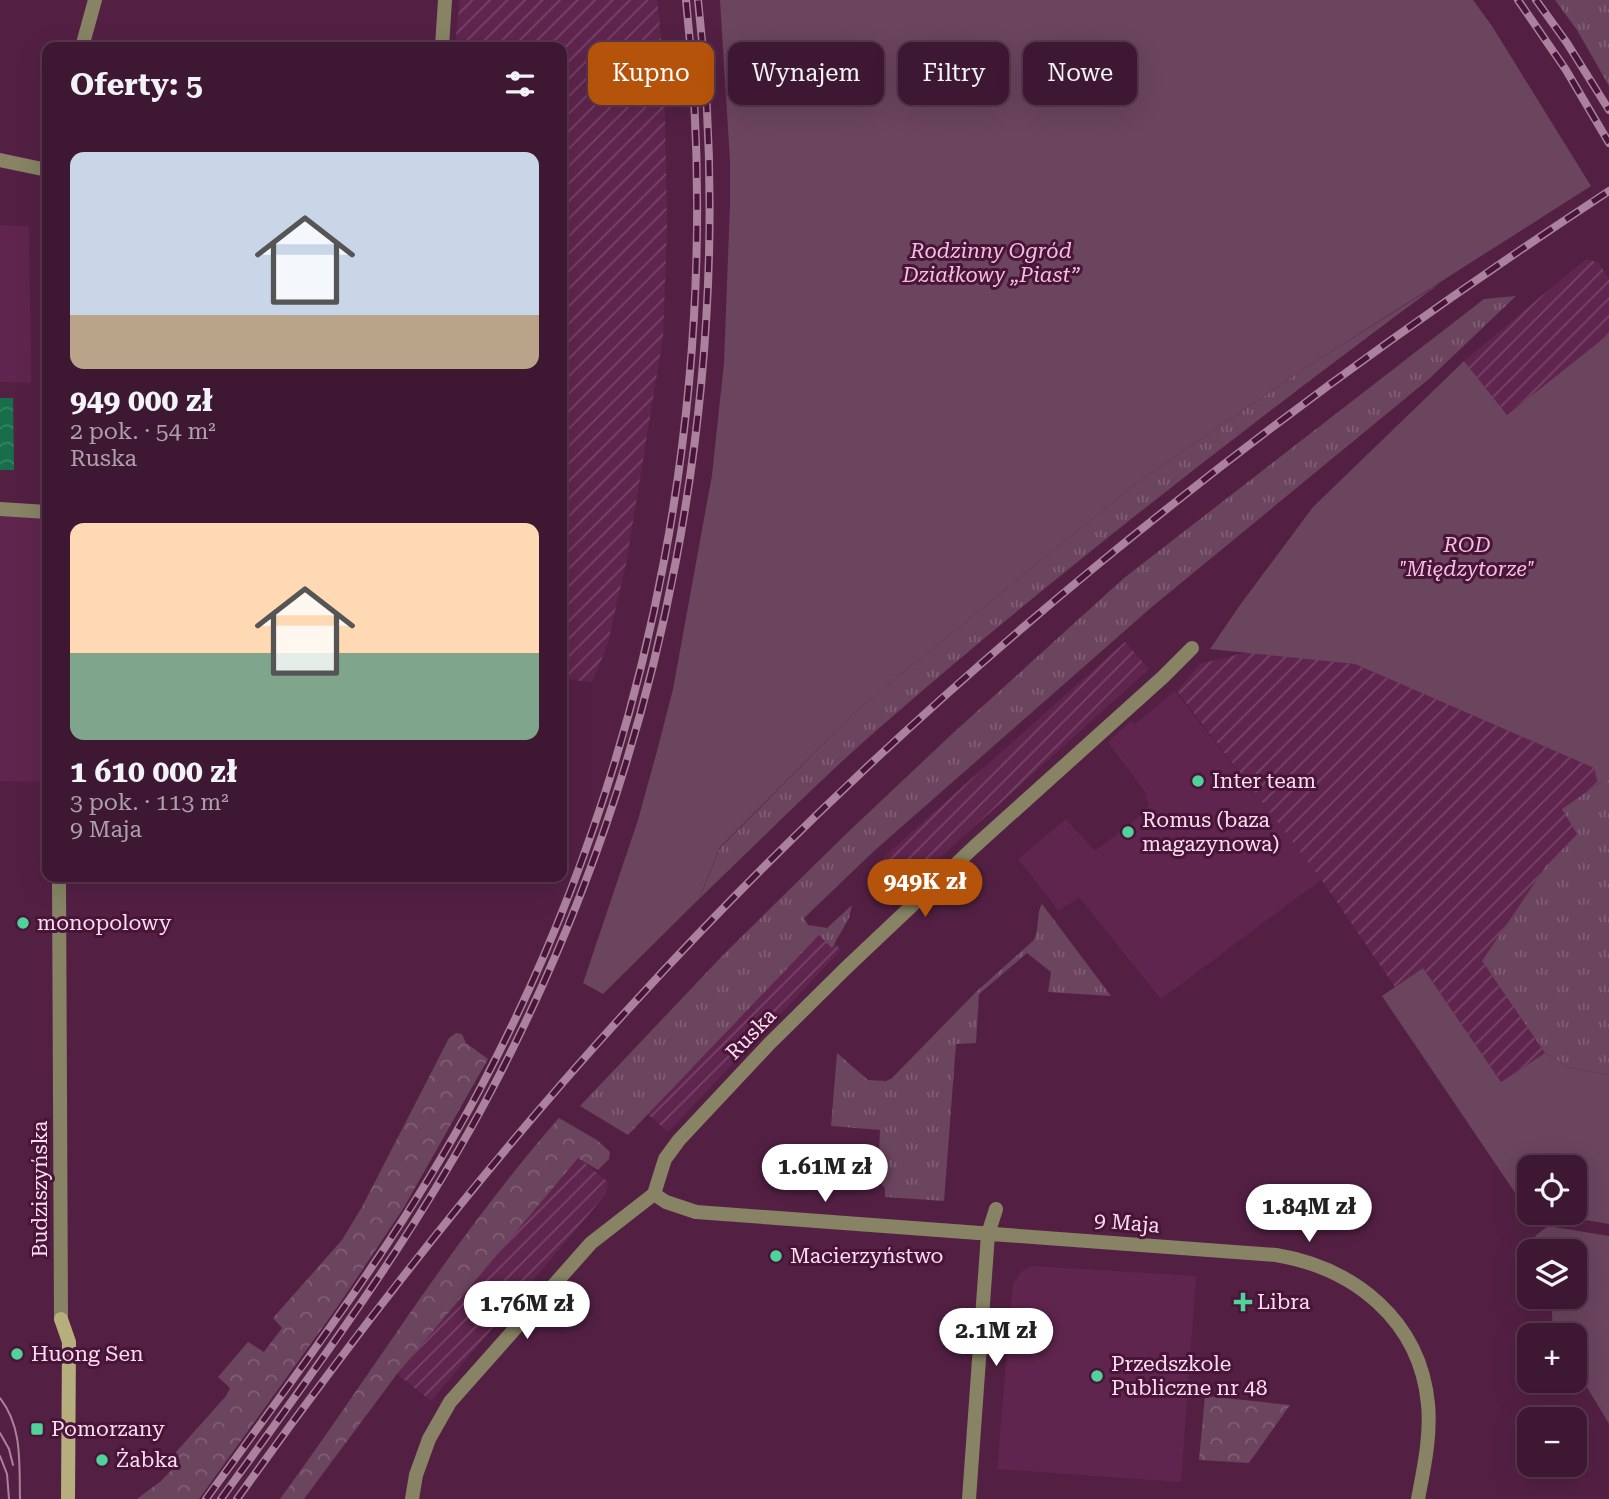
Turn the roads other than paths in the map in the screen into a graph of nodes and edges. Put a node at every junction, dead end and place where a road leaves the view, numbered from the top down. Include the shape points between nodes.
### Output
1 (95, 0) edge
2 (445, 0) edge
3 (83, 42) edge
4 (442, 42) edge
5 (0, 160) edge
6 (42, 169) edge
7 (0, 509) edge
8 (42, 512) edge
9 (1192, 648) dead end
10 (59, 882) edge
11 (654, 1194) junction
12 (996, 1209) dead end
13 (988, 1234) junction
14 (68, 1499) edge
15 (412, 1499) edge
16 (969, 1499) edge
17 (1418, 1499) edge

1 - 3 street
2 - 4 street
5 - 6 street
7 - 8 street
9 - 11 street, Ruska via 974,847 769,1044 671,1149
10 - 14 street, Budziszyńska via 61,1319 69,1342
11 - 13 street, 9 Maja via 696,1212
11 - 15 street via 591,1243 461,1388 429,1439
12 - 13 street
13 - 16 street
13 - 17 street, 9 Maja via 1276,1255 1314,1263 1345,1277 1395,1321 1420,1369 1429,1431

